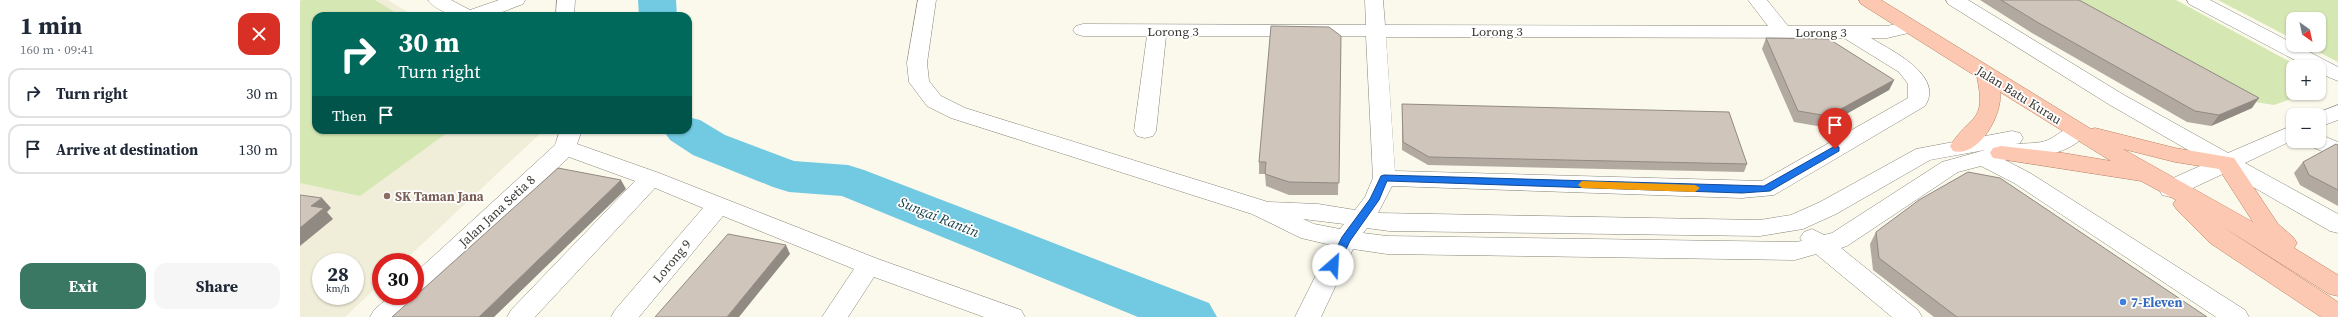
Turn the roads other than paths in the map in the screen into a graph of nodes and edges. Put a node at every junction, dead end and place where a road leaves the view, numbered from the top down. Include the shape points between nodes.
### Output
1 (437, 0) edge
2 (516, 0) edge
3 (566, 0) edge
4 (927, 0) edge
5 (1374, 0) edge
6 (1757, 0) edge
7 (1868, 0) edge
8 (1955, 0) edge
9 (2196, 0) edge
10 (459, 12) edge
11 (483, 12) edge
12 (565, 12) edge
13 (1910, 27) junction
14 (1083, 30) dead end
15 (1157, 31) junction
16 (1375, 31) junction
17 (1783, 32) junction
18 (1848, 32) junction
19 (1986, 74) junction
20 (2338, 75) edge
21 (2338, 112) edge
22 (2326, 117) edge
23 (1146, 131) dead end
24 (2077, 131) junction
25 (2286, 135) edge
26 (568, 139) edge
27 (2326, 145) edge
28 (1961, 146) junction
29 (2338, 151) edge
30 (1992, 155) junction
31 (2226, 163) junction
32 (2150, 176) junction
33 (651, 178) junction
34 (1384, 178) junction
35 (2170, 189) junction
36 (719, 205) junction
37 (1260, 208) junction
38 (1359, 219) junction
39 (1795, 223) junction
40 (2338, 225) edge
41 (1346, 239) junction
42 (1821, 245) junction
43 (869, 265) junction
44 (424, 279) edge
45 (2330, 282) edge
46 (396, 305) edge
47 (2338, 315) edge
48 (383, 317) edge
49 (520, 317) edge
50 (624, 317) edge
51 (835, 317) edge
52 (1012, 317) edge
53 (1308, 317) edge
54 (1909, 317) edge
55 (2236, 317) edge

1 - 10 street
2 - 11 street
3 - 12 street
4 - 37 street via 917,63 919,82 934,101 958,113
5 - 16 street
6 - 17 street
7 - 13 main road, Jalan Batu Kurau
8 - 31 street via 2117,100
9 - 20 street
13 - 18 street, Lorong 3 via 1887,32
13 - 19 main road, Jalan Batu Kurau
14 - 15 street, Lorong 3
15 - 16 street, Lorong 3
15 - 23 street
16 - 17 street, Lorong 3
16 - 34 street
17 - 18 street, Lorong 3
18 - 34 street via 1906,68 1918,83 1918,101 1766,189
19 - 24 main road, Jalan Batu Kurau
19 - 28 main road via 1992,94 1991,110 1982,126
21 - 22 street
24 - 28 street via 2020,136
24 - 30 street via 2052,147
24 - 31 main road via 2175,155
24 - 32 main road, Jalan Batu Kurau
25 - 31 street
26 - 33 street
26 - 44 street, Jalan Jana Setia 8
27 - 29 street
28 - 39 street via 1924,154 1828,208
30 - 32 main road via 2063,160
30 - 42 street via 1950,167 1839,240
30 - 55 street via 2022,178
31 - 35 street
31 - 40 street
31 - 45 main road via 2270,230
32 - 35 main road, Jalan Batu Kurau
33 - 36 street
33 - 49 street
34 - 38 street via 1375,200
35 - 45 main road, Jalan Batu Kurau via 2241,226
35 - 47 main road, Jalan Batu Kurau via 2218,236
36 - 43 street
36 - 50 street, Lorong 9
37 - 38 street via 1318,212
37 - 41 street via 1309,232
38 - 39 street via 1389,223 1760,228
38 - 41 street
39 - 42 street
41 - 42 street via 1387,245 1764,252 1795,251
41 - 53 street
42 - 54 street
43 - 51 street
43 - 52 street
46 - 48 street

